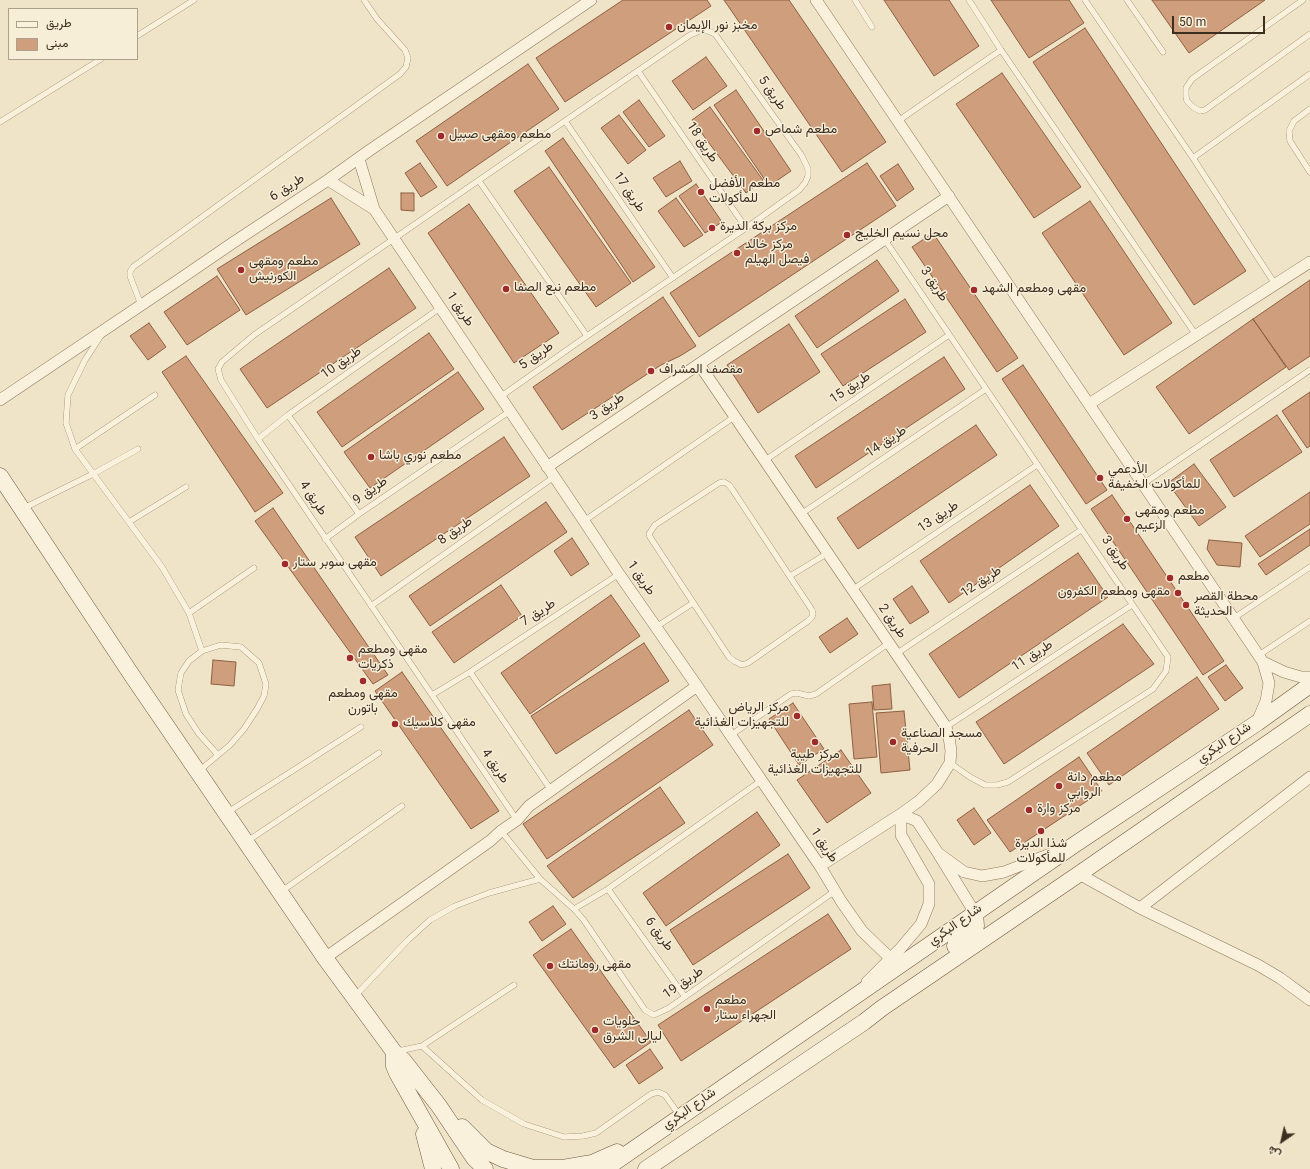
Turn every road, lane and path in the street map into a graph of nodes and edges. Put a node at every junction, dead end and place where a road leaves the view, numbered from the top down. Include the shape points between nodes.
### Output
1 (194, 0) edge
2 (364, 0) edge
3 (591, 0) edge
4 (816, 0) edge
5 (855, 0) edge
6 (969, 0) edge
7 (1085, 0) edge
8 (1127, 0) edge
9 (1303, 0) edge
10 (872, 27) dead end
11 (1310, 34) edge
12 (138, 35) edge
13 (1001, 50) junction
14 (1163, 52) dead end
15 (99, 60) edge
16 (638, 71) junction
17 (1310, 74) edge
18 (1310, 109) edge
19 (565, 121) junction
20 (898, 121) junction
21 (0, 122) edge
22 (1193, 158) junction
23 (359, 159) junction
24 (1310, 172) edge
25 (328, 180) junction
26 (478, 181) junction
27 (949, 196) junction
28 (374, 209) junction
29 (746, 228) junction
30 (394, 239) junction
31 (885, 240) junction
32 (1310, 262) edge
33 (673, 278) junction
34 (1275, 284) junction
35 (141, 305) junction
36 (440, 308) junction
37 (106, 329) junction
38 (949, 335) junction
39 (1196, 335) junction
40 (587, 336) junction
41 (699, 364) junction
42 (1310, 370) edge
43 (986, 389) junction
44 (154, 395) dead end
45 (500, 397) junction
46 (0, 400) edge
47 (1089, 404) junction
48 (510, 411) junction
49 (288, 416) junction
50 (734, 417) junction
51 (258, 439) junction
52 (75, 449) junction
53 (138, 449) dead end
54 (764, 461) junction
55 (1037, 465) junction
56 (547, 467) junction
57 (93, 474) junction
58 (0, 476) edge
59 (554, 476) junction
60 (1143, 484) junction
61 (186, 487) dead end
62 (22, 509) junction
63 (359, 514) junction
64 (801, 514) junction
65 (584, 521) junction
66 (129, 522) junction
67 (1081, 530) junction
68 (325, 539) junction
69 (828, 553) junction
70 (1310, 567) edge
71 (254, 568) dead end
72 (619, 574) junction
73 (790, 576) junction
74 (852, 590) junction
75 (694, 603) junction
76 (1132, 605) junction
77 (371, 606) junction
78 (189, 613) junction
79 (1234, 618) junction
80 (1310, 621) edge
81 (656, 627) junction
82 (889, 643) junction
83 (202, 651) junction
84 (896, 654) junction
85 (1261, 658) junction
86 (470, 672) junction
87 (1310, 676) edge
88 (1310, 685) edge
89 (698, 686) junction
90 (432, 695) junction
91 (1310, 714) edge
92 (1257, 723) junction
93 (361, 726) dead end
94 (946, 727) junction
95 (731, 735) junction
96 (379, 753) dead end
97 (218, 755) junction
98 (950, 763) junction
99 (198, 772) junction
100 (1310, 777) edge
101 (762, 780) junction
102 (551, 790) junction
103 (402, 806) dead end
104 (226, 813) junction
105 (900, 814) junction
106 (517, 820) junction
107 (502, 830) junction
108 (246, 842) junction
109 (1074, 845) junction
110 (938, 853) junction
111 (820, 866) junction
112 (1079, 874) junction
113 (540, 879) junction
114 (608, 889) junction
115 (835, 891) junction
116 (280, 892) junction
117 (1140, 908) junction
118 (574, 909) junction
119 (975, 913) junction
120 (325, 958) junction
121 (890, 958) junction
122 (514, 985) dead end
123 (685, 997) junction
124 (354, 998) junction
125 (1310, 1000) edge
126 (848, 1001) junction
127 (882, 1008) junction
128 (422, 1046) junction
129 (394, 1052) junction
130 (416, 1106) junction
131 (440, 1106) junction
132 (680, 1117) junction
133 (650, 1138) junction
134 (651, 1166) edge
135 (433, 1169) edge
136 (451, 1169) edge
137 (485, 1169) edge
138 (605, 1169) edge

1 - 12 lane
2 - 35 lane via 386,30 405,50 408,58 406,67 400,74 132,267 130,276
3 - 23 street, طريق 6
4 - 20 street
5 - 10 lane
6 - 13 lane
7 - 22 lane
8 - 14 lane
9 - 11 lane via 1192,79 1186,88 1187,101 1200,111 1205,110
13 - 20 lane
13 - 39 lane
15 - 21 lane
16 - 19 lane, طريق 5
16 - 29 lane, طريق 18
16 - 29 lane, طريق 5 via 690,35 708,30 715,34 802,156 808,169 805,183
17 - 22 lane
18 - 24 lane via 1294,121 1289,131 1290,141
19 - 26 lane, طريق 5
19 - 33 lane, طريق 17
20 - 27 street
22 - 34 lane
23 - 25 street, طريق 6
23 - 28 street, طريق 1
25 - 28 street, طريق 1
25 - 35 street, طريق 6
26 - 30 lane, طريق 5
26 - 40 lane
27 - 31 street, طريق 3
27 - 47 street
28 - 30 street, طريق 1
29 - 33 lane, طريق 5
30 - 36 street, طريق 1
30 - 51 lane, طريق 4 via 254,335 222,362 218,369 221,380
31 - 38 lane, طريق 3
31 - 41 street, طريق 3
32 - 34 street
33 - 40 lane, طريق 5
34 - 39 street
35 - 37 street, طريق 6
36 - 45 street, طريق 1
36 - 49 lane, طريق 10
37 - 46 street, طريق 6
37 - 52 lane via 85,360 68,394 66,423
38 - 43 lane, طريق 3
38 - 54 lane, طريق 15
39 - 47 street
40 - 45 lane, طريق 5
41 - 50 street, طريق 2
41 - 56 street, طريق 3
42 - 60 lane
43 - 55 lane, طريق 3
43 - 64 lane, طريق 14
44 - 52 lane
45 - 48 street, طريق 1
47 - 60 street
48 - 56 street, طريق 1
48 - 63 lane, طريق 9
49 - 51 lane, طريق 10
49 - 63 lane
50 - 54 street, طريق 2
50 - 65 lane
51 - 68 lane, طريق 4
52 - 57 lane
53 - 57 lane
54 - 64 street, طريق 2
55 - 67 lane, طريق 3
55 - 74 lane, طريق 13
56 - 59 street, طريق 1
57 - 62 lane
57 - 66 lane
58 - 62 main road
59 - 65 street, طريق 1
59 - 77 lane, طريق 8
60 - 79 street
61 - 66 lane
62 - 99 main road
63 - 68 lane, طريق 9
64 - 69 street, طريق 2
65 - 72 street, طريق 1
66 - 78 lane via 162,567
67 - 76 lane, طريق 3
67 - 84 lane, طريق 12
68 - 77 lane, طريق 4
69 - 73 lane
69 - 74 street, طريق 2
70 - 79 lane
71 - 78 lane
72 - 81 street, طريق 1
72 - 86 lane, طريق 7
73 - 75 lane via 812,610 812,617 742,665 729,657
73 - 75 lane via 729,485 719,483 655,525 649,534
74 - 82 street, طريق 2
75 - 81 lane
76 - 94 lane, طريق 11
76 - 98 lane, طريق 3 via 1168,657 1166,671 1153,689 1008,782 985,785
77 - 90 lane, طريق 4
78 - 83 lane
79 - 85 street
80 - 85 lane
81 - 89 street, طريق 1
82 - 84 street, طريق 2
82 - 95 lane via 816,694 791,694
83 - 97 lane via 190,661 182,673 178,690 186,714 199,734
83 - 97 lane via 221,645 241,647 259,663 266,684 264,696 244,729
84 - 94 street, طريق 2
85 - 87 street via 1284,672 1301,677
85 - 92 street via 1269,683 1266,701
86 - 90 lane, طريق 7
86 - 102 lane
88 - 92 main road, شارع البكري
89 - 95 street, طريق 1
89 - 102 street
90 - 106 lane, طريق 4
91 - 112 main road, شارع البكري
92 - 109 main road, شارع البكري
93 - 104 lane
94 - 98 street, طريق 2 via 951,751
95 - 101 street, طريق 1
96 - 108 lane
97 - 99 lane
98 - 105 street via 937,784
99 - 104 main road
100 - 117 street
101 - 111 street, طريق 1
101 - 114 lane
102 - 106 street via 529,806
103 - 116 lane
104 - 108 main road
105 - 110 street via 917,821
105 - 111 street
105 - 121 street via 901,835 929,884 929,904 921,924
106 - 107 street
107 - 113 lane, طريق 19
107 - 120 street
108 - 116 main road
109 - 110 street via 1004,872 982,876 964,872
109 - 119 main road, شارع البكري
110 - 119 street
111 - 115 street, طريق 1
112 - 117 street
112 - 127 main road, شارع البكري
113 - 118 lane, طريق 19
113 - 124 lane via 455,906 430,920
114 - 118 lane
114 - 123 lane, طريق 6
115 - 121 street, طريق 1 via 862,930
115 - 123 lane, طريق 19
116 - 120 main road
117 - 125 street via 1258,964
118 - 123 lane, طريق 19 via 645,1010 654,1015
119 - 126 main road, شارع البكري
119 - 127 main road via 976,926 970,936 916,973
120 - 124 main road
121 - 126 street
122 - 128 lane
124 - 129 main road
126 - 132 main road, شارع البكري
127 - 134 main road, شارع البكري
128 - 129 lane
128 - 132 lane via 482,1100 524,1124 564,1137 596,1133 651,1094 658,1092 665,1095
129 - 130 main road via 394,1066
129 - 131 main road
130 - 135 main road
130 - 136 main road
131 - 133 main road via 486,1151 533,1168 562,1168 592,1163
131 - 137 main road via 474,1158
132 - 133 main road, شارع البكري
133 - 138 main road, شارع البكري

